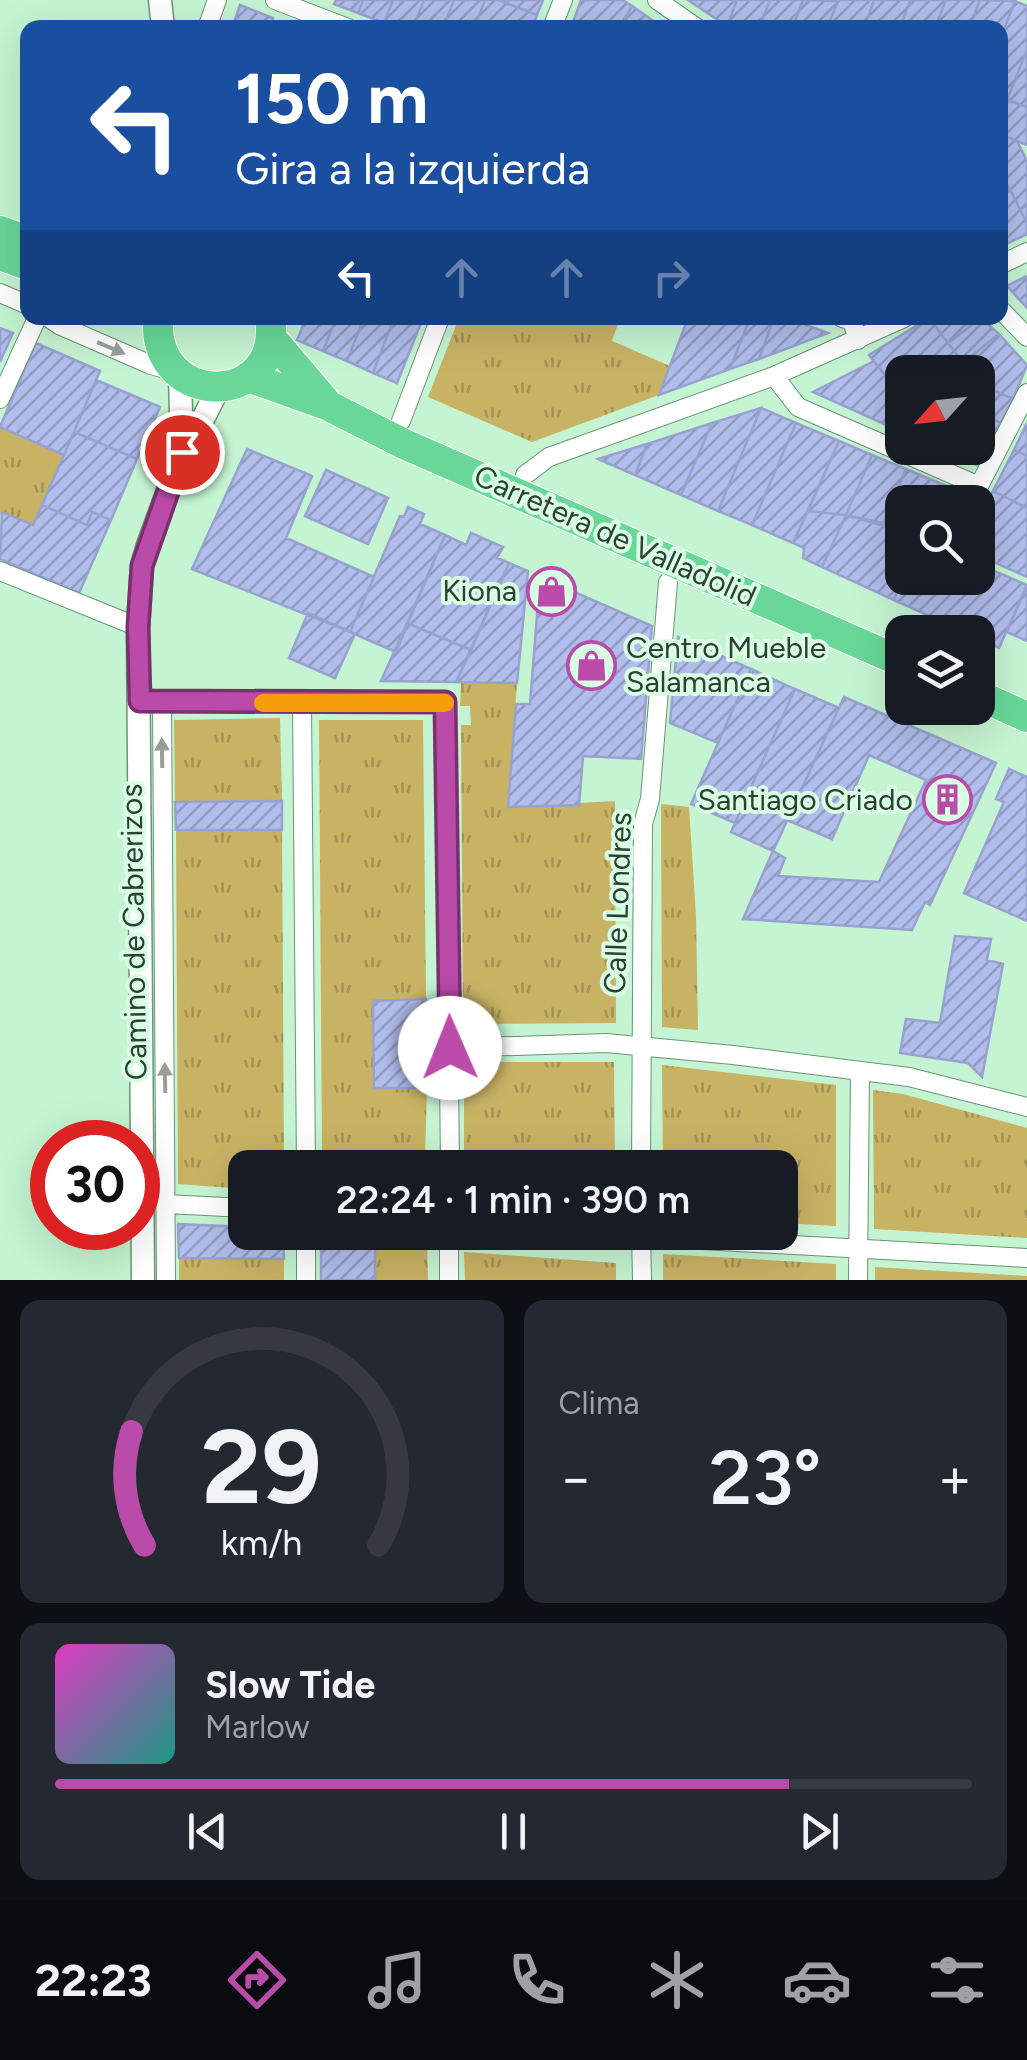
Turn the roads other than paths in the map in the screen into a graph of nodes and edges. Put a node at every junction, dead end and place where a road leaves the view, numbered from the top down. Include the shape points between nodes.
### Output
1 (275, 0) edge
2 (656, 0) edge
3 (327, 20) edge
4 (685, 20) edge
5 (1008, 317) edge
6 (33, 325) edge
7 (62, 325) edge
8 (152, 325) edge
9 (437, 325) edge
10 (853, 325) edge
11 (889, 325) edge
12 (271, 328) edge
13 (1027, 337) edge
14 (858, 340) junction
15 (178, 374) junction
16 (774, 376) junction
17 (248, 377) junction
18 (220, 388) junction
19 (1027, 393) edge
20 (0, 399) edge
21 (329, 406) junction
22 (400, 422) dead end
23 (182, 452) junction
24 (524, 474) dead end
25 (0, 570) edge
26 (668, 582) dead end
27 (138, 627) junction
28 (885, 655) edge
29 (151, 702) junction
30 (302, 703) junction
31 (995, 703) edge
32 (1027, 717) edge
33 (642, 1046) junction
34 (450, 1048) junction
35 (860, 1071) junction
36 (1027, 1107) edge
37 (306, 1150) edge
38 (450, 1150) edge
39 (641, 1150) edge
40 (166, 1204) junction
41 (228, 1207) edge
42 (798, 1245) edge
43 (858, 1249) junction
44 (306, 1250) edge
45 (449, 1250) edge
46 (641, 1250) edge
47 (1027, 1258) edge
48 (143, 1280) edge
49 (166, 1280) edge
50 (306, 1280) edge
51 (449, 1280) edge
52 (642, 1280) edge
53 (858, 1280) edge

1 - 3 street
2 - 4 street
5 - 13 street
6 - 20 street
7 -> 15 street
8 - 15 highway
9 - 22 street
10 - 14 street
11 - 14 street
12 - 17 highway via 261,365
12 - 21 highway, Carretera de Valladolid
14 - 16 street
15 - 18 highway
15 - 23 street
16 - 19 street via 798,407 980,486
16 - 24 street via 549,457
17 - 18 highway
17 - 21 highway, Carretera de Valladolid
18 - 23 street
21 - 28 highway, Carretera de Valladolid
23 - 27 street via 142,566
25 - 27 street
26 - 33 street, Calle Londres via 643,824
27 - 29 street
29 - 30 street
40 -> 29 street, Camino de Cabrerizos
29 - 48 street
30 - 34 street via 445,702
30 - 37 street
31 - 32 highway
33 - 34 street
33 - 35 street
33 - 39 street, Calle Londres
34 - 38 street
35 - 36 street
35 - 43 street
40 - 41 street
40 - 49 street, Camino de Cabrerizos
42 - 43 street
43 - 47 street
43 - 53 street
44 - 50 street
45 - 51 street
46 - 52 street

